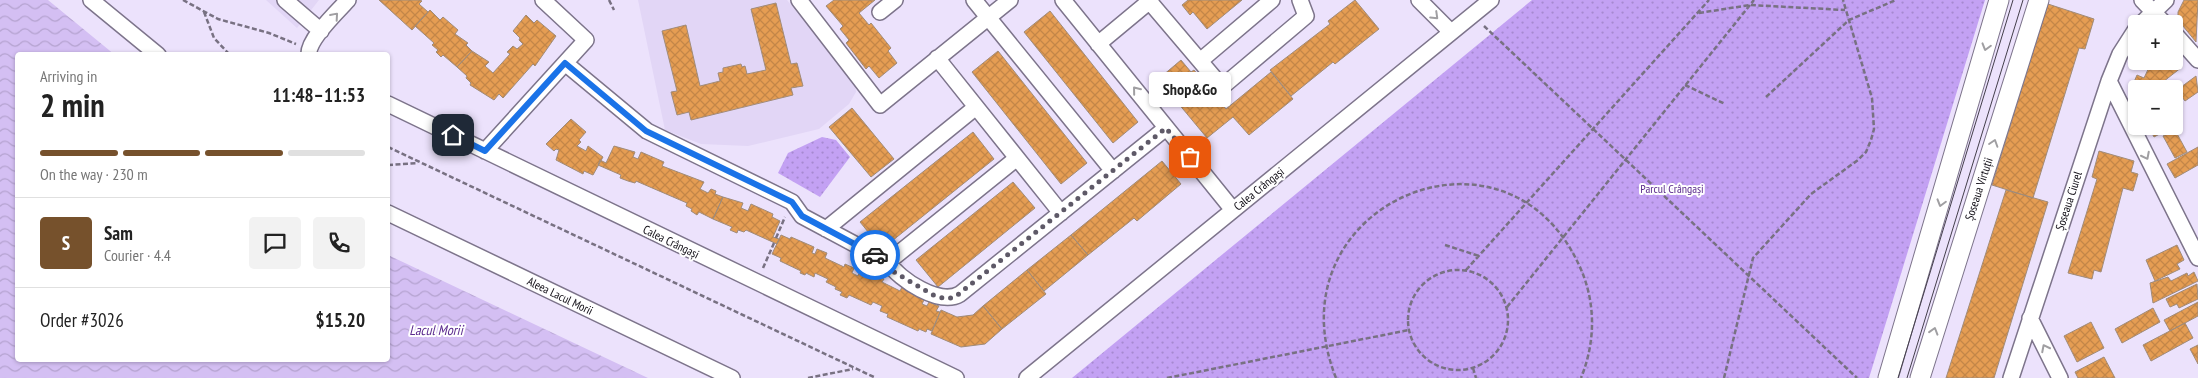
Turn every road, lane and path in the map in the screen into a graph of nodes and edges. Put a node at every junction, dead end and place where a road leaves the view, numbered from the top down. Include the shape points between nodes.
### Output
1 (91, 0) edge
2 (183, 0) edge
3 (285, 0) edge
4 (348, 0) edge
5 (543, 0) edge
6 (609, 0) edge
7 (799, 0) edge
8 (895, 0) edge
9 (974, 0) edge
10 (1010, 0) edge
11 (1063, 0) edge
12 (1272, 0) edge
13 (1300, 0) edge
14 (1419, 0) edge
15 (1491, 0) edge
16 (1709, 0) edge
17 (1754, 0) edge
18 (1843, 0) edge
19 (1896, 0) edge
20 (1999, 0) edge
21 (2039, 0) edge
22 (2142, 0) edge
23 (2166, 0) edge
24 (1150, 1) edge
25 (1750, 5) junction
26 (614, 10) dead end
27 (1846, 10) junction
28 (203, 11) junction
29 (2153, 11) junction
30 (880, 12) dead end
31 (1697, 13) junction
32 (1473, 15) junction
33 (2149, 15) edge
34 (2157, 15) edge
35 (988, 17) junction
36 (1849, 20) junction
37 (1452, 32) junction
38 (2128, 42) edge
39 (314, 43) edge
40 (2183, 43) edge
41 (1098, 44) junction
42 (154, 52) edge
43 (227, 52) edge
44 (937, 58) junction
45 (2198, 60) edge
46 (1200, 61) junction
47 (565, 63) junction
48 (2109, 81) junction
49 (1686, 85) junction
50 (1766, 97) dead end
51 (1725, 104) dead end
52 (390, 105) edge
53 (976, 107) junction
54 (1166, 128) junction
55 (1594, 129) junction
56 (390, 147) edge
57 (485, 151) junction
58 (1017, 158) junction
59 (1626, 160) junction
60 (418, 163) junction
61 (390, 165) edge
62 (1113, 171) junction
63 (792, 202) junction
64 (1527, 203) junction
65 (1233, 210) junction
66 (1061, 213) junction
67 (390, 214) edge
68 (826, 229) junction
69 (1564, 236) junction
70 (776, 238) dead end
71 (774, 243) dead end
72 (1445, 245) dead end
73 (1479, 256) junction
74 (2198, 258) edge
75 (888, 262) junction
76 (1466, 270) junction
77 (1748, 274) junction
78 (756, 283) junction
79 (1507, 307) junction
80 (2030, 318) junction
81 (1409, 330) junction
82 (1326, 347) junction
83 (855, 368) junction
84 (1473, 368) junction
85 (732, 378) edge
86 (808, 378) edge
87 (876, 378) edge
88 (956, 378) edge
89 (1027, 378) edge
90 (1167, 378) edge
91 (1336, 378) edge
92 (1476, 378) edge
93 (1580, 378) edge
94 (1724, 378) edge
95 (1858, 378) edge
96 (1888, 378) edge
97 (1920, 378) edge
98 (2011, 378) edge
99 (2060, 378) edge

1 - 42 street
2 - 28 path
3 - 39 street
39 -> 4 street
5 - 47 street via 586,40
6 - 26 path
7 - 44 street via 880,105
8 - 30 street
9 - 35 street
10 - 35 street
11 - 41 street
12 - 46 street
13 - 46 street via 1306,16 1222,87
14 -> 37 street
15 - 32 street, Calea Crângași
16 - 31 path
17 - 25 path
18 - 27 path
19 - 36 path
20 -> 96 main road
97 -> 21 main road, Șoseaua Virtuții
22 - 29 street
23 - 29 street
24 - 41 street
24 - 46 street
25 - 27 path
25 - 31 path
25 - 49 path
27 - 36 path
28 - 39 path via 218,19 300,45
28 - 43 path via 214,38
29 - 33 street
29 - 34 street
31 - 55 path
32 - 37 street, Calea Crângași
32 - 55 path
35 - 44 street
35 - 62 street
36 - 50 path
36 - 77 path via 1872,98 1874,129 1871,140 1858,160 1800,206 1753,258
37 - 65 street, Calea Crângași
38 - 48 street, Șoseaua Ciurel
40 - 45 street
54 -> 41 street
44 - 53 street
47 - 57 street
47 - 63 street via 646,131
48 -> 74 street
48 - 80 street, Șoseaua Ciurel
49 - 51 path
49 - 59 path
52 - 57 street, Calea Crângași
53 - 58 street
53 - 68 street
54 - 62 street
54 - 65 street
55 - 59 path
55 - 64 path
56 - 60 path
57 - 78 street, Calea Crângași
58 - 66 street
58 - 75 street
59 - 69 path
59 - 77 path
60 - 61 path
60 - 83 path
62 - 66 street
63 - 68 street via 802,216
63 - 70 path
64 - 69 path via 1546,216
64 - 73 path
64 - 82 path via 1483,187 1446,185 1410,193 1378,210 1348,240 1331,273 1324,307
65 - 89 street, Calea Crângași
66 - 75 street via 955,297 935,296 894,272
67 - 85 street, Aleea Lacul Morii
68 - 75 street
69 - 79 path
69 - 93 path via 1582,269 1592,308 1592,336
71 - 78 path
72 - 73 path
73 - 76 path
76 - 79 path via 1480,274 1492,283
76 - 81 path via 1450,270 1420,286 1411,301
77 - 94 path
77 - 95 path
78 - 88 street, Calea Crângași
79 - 84 path via 1505,337 1498,350
80 - 98 street, Șoseaua Ciurel
99 -> 80 street
81 - 82 path
81 - 84 path via 1421,355 1432,363 1452,369
82 - 90 path
82 - 91 path
83 - 86 path
83 - 87 path
84 - 92 path

